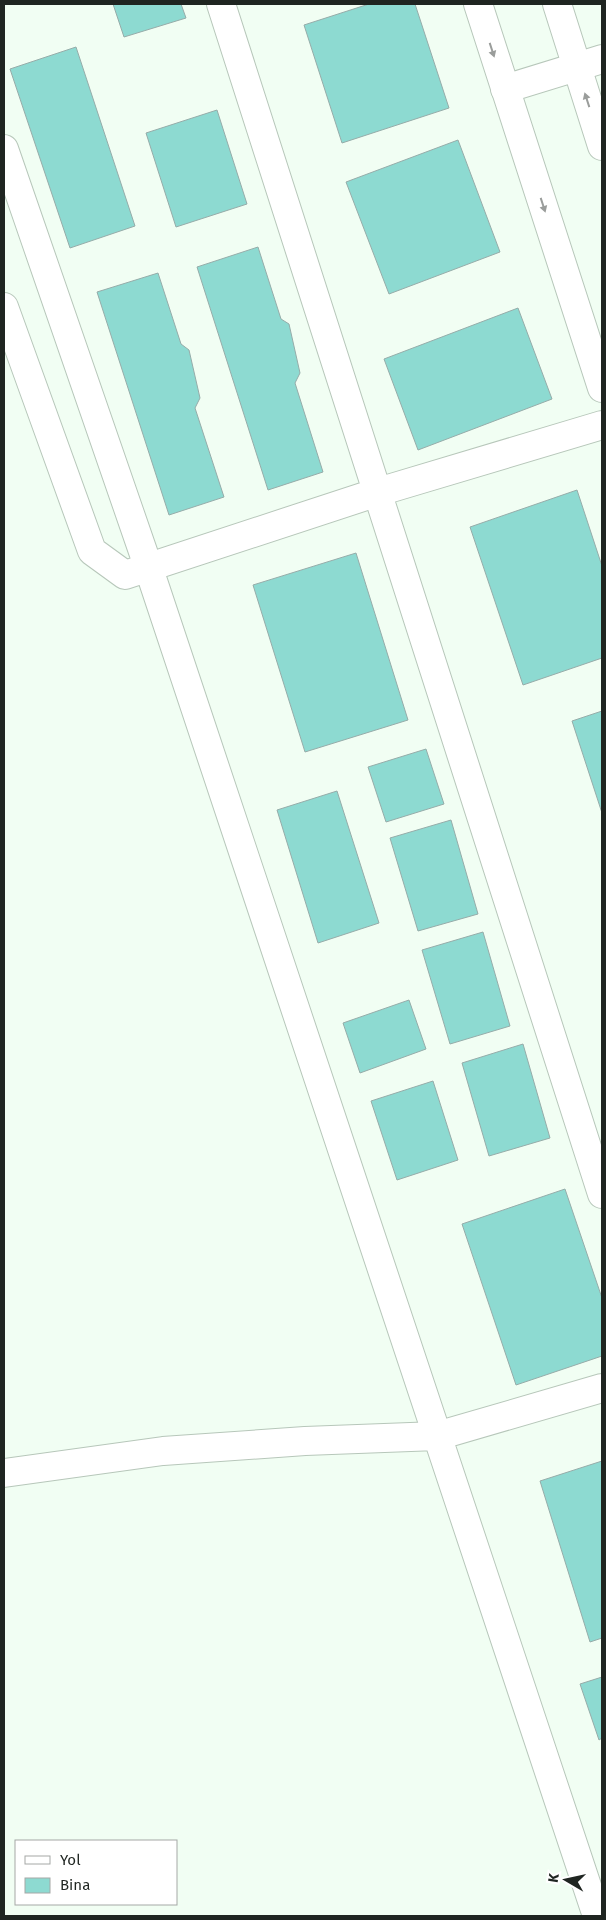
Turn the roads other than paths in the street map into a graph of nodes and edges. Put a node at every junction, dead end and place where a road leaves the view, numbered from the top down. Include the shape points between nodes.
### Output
1 (221, 4) edge
2 (478, 4) edge
3 (557, 4) edge
4 (590, 63) edge
5 (505, 89) junction
6 (602, 146) edge
7 (4, 149) edge
8 (4, 307) edge
9 (602, 388) edge
10 (602, 424) edge
11 (378, 492) junction
12 (148, 566) junction
13 (602, 1194) edge
14 (602, 1388) edge
15 (437, 1436) junction
16 (4, 1473) edge
17 (597, 1916) edge

1 - 11 street
2 -> 5 street
3 - 4 street
4 - 5 street
6 -> 4 street
5 -> 9 street
7 - 12 street
8 - 12 street via 92,551 125,575
10 - 11 street
11 - 12 street
11 - 13 street
12 - 15 street
14 - 15 street
15 - 16 street via 163,1451
15 - 17 street

